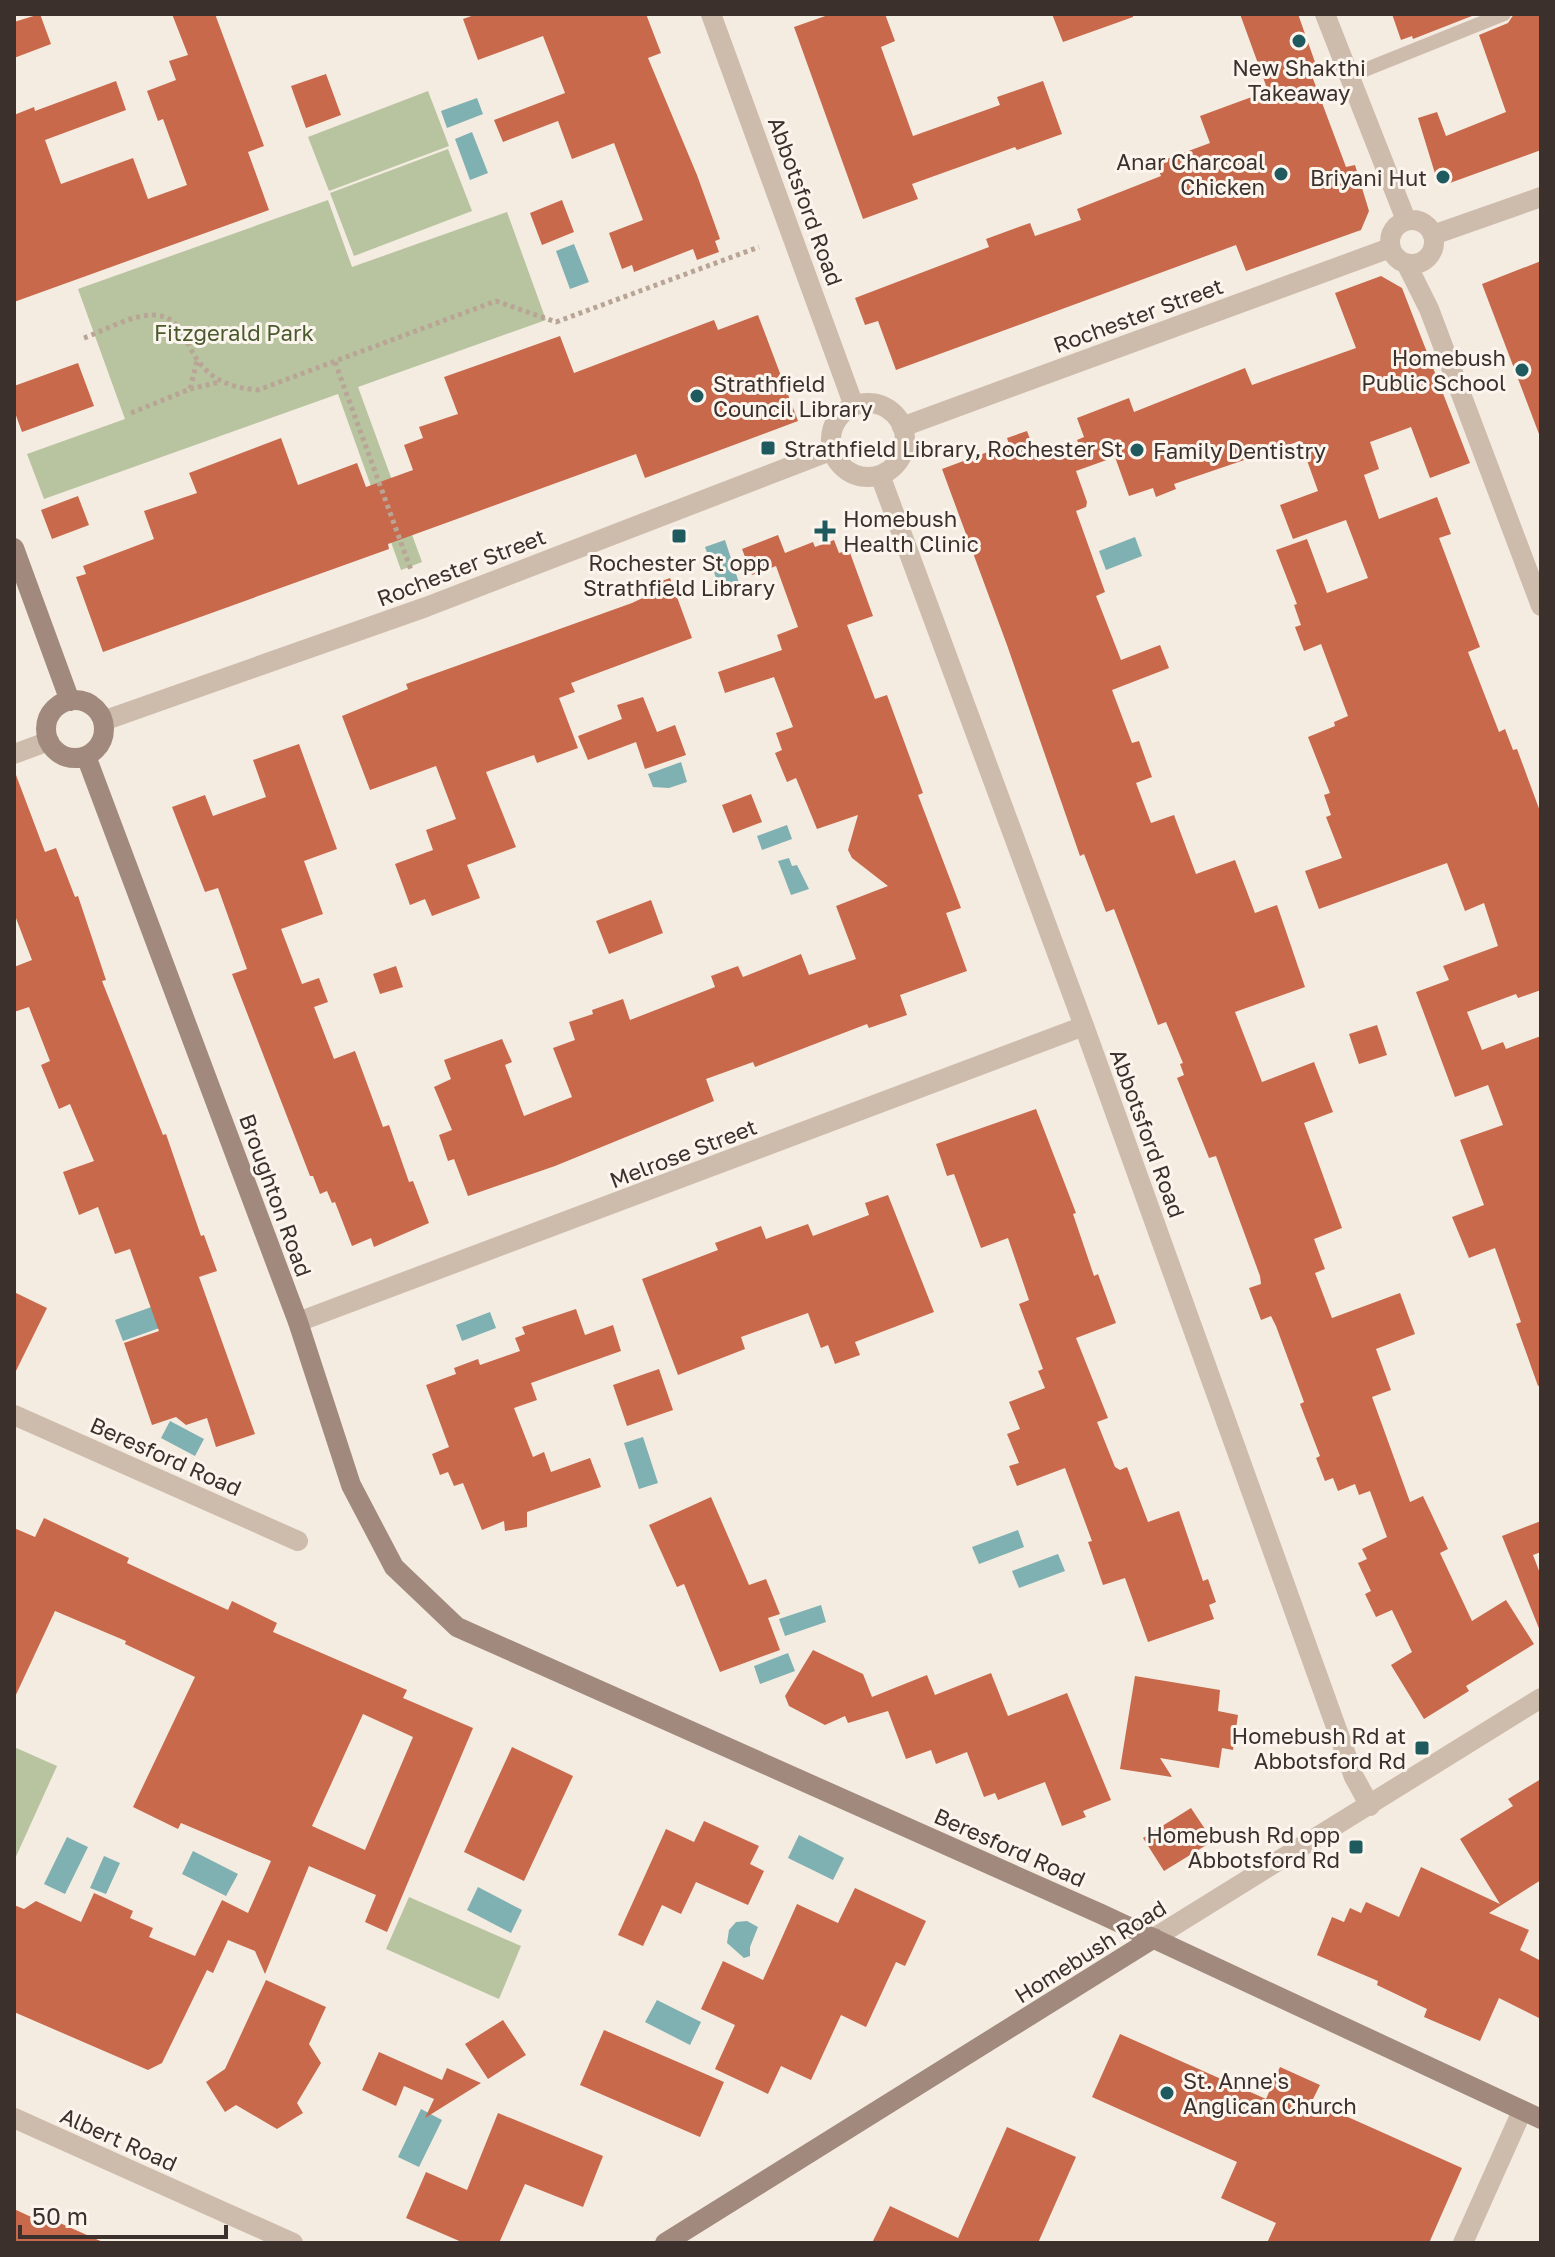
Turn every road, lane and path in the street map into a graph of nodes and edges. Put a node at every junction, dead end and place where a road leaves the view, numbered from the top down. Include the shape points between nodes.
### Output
1 (711, 14) edge
2 (1325, 14) edge
3 (1504, 14) edge
4 (1347, 77) junction
5 (1541, 197) edge
6 (1406, 220) junction
7 (1433, 235) junction
8 (759, 247) dead end
9 (1390, 248) junction
10 (1406, 263) junction
11 (84, 338) dead end
12 (197, 360) junction
13 (335, 362) junction
14 (220, 382) junction
15 (190, 389) junction
16 (854, 406) junction
17 (131, 413) dead end
18 (902, 427) junction
19 (833, 450) junction
20 (880, 475) junction
21 (14, 548) edge
22 (411, 570) dead end
23 (1541, 606) edge
24 (70, 701) junction
25 (103, 721) junction
26 (49, 741) junction
27 (14, 754) edge
28 (86, 756) junction
29 (1084, 1026) junction
30 (298, 1322) junction
31 (14, 1415) edge
32 (298, 1541) dead end
33 (457, 1627) joint
34 (1541, 1698) edge
35 (1370, 1806) junction
36 (1154, 1938) junction
37 (1532, 2115) edge
38 (14, 2118) edge
39 (293, 2243) edge
40 (665, 2243) edge
41 (1463, 2243) edge

1 - 16 street, Abbotsford Road
2 - 4 street
3 - 4 lane
4 - 6 street
5 - 7 street
6 - 7 street via 1420,220
6 - 9 street via 1391,233
7 - 10 street via 1431,254 1420,263
8 - 13 path via 556,322 496,301
9 - 10 street
9 - 18 street, Rochester Street
10 - 23 street via 1429,309
11 - 12 path via 154,315 172,321 187,335
12 - 14 path
12 - 15 path
13 - 14 path via 258,390
13 - 22 path
14 - 15 path
15 - 17 path
16 - 18 street via 877,404
16 - 19 street via 833,429
18 - 20 street via 904,450 899,461
19 - 20 street via 837,461 856,475
19 - 25 street, Rochester Street via 426,607
20 - 29 street, Abbotsford Road
21 - 24 main road
24 - 25 main road via 87,703
24 - 26 main road via 50,716
25 - 28 main road via 99,746
26 - 27 street
26 - 28 main road via 61,755
28 - 30 main road, Broughton Road
29 - 30 street, Melrose Street
29 - 35 street, Abbotsford Road via 1354,1777
30 - 33 main road, Broughton Road via 364,1515 394,1567
31 - 32 street, Beresford Road
33 - 36 main road, Beresford Road
34 - 35 street, Homebush Road
35 - 36 street, Homebush Road
36 - 37 main road, Beresford Road
36 - 40 main road, Homebush Road
37 - 41 street
38 - 39 street, Albert Road

